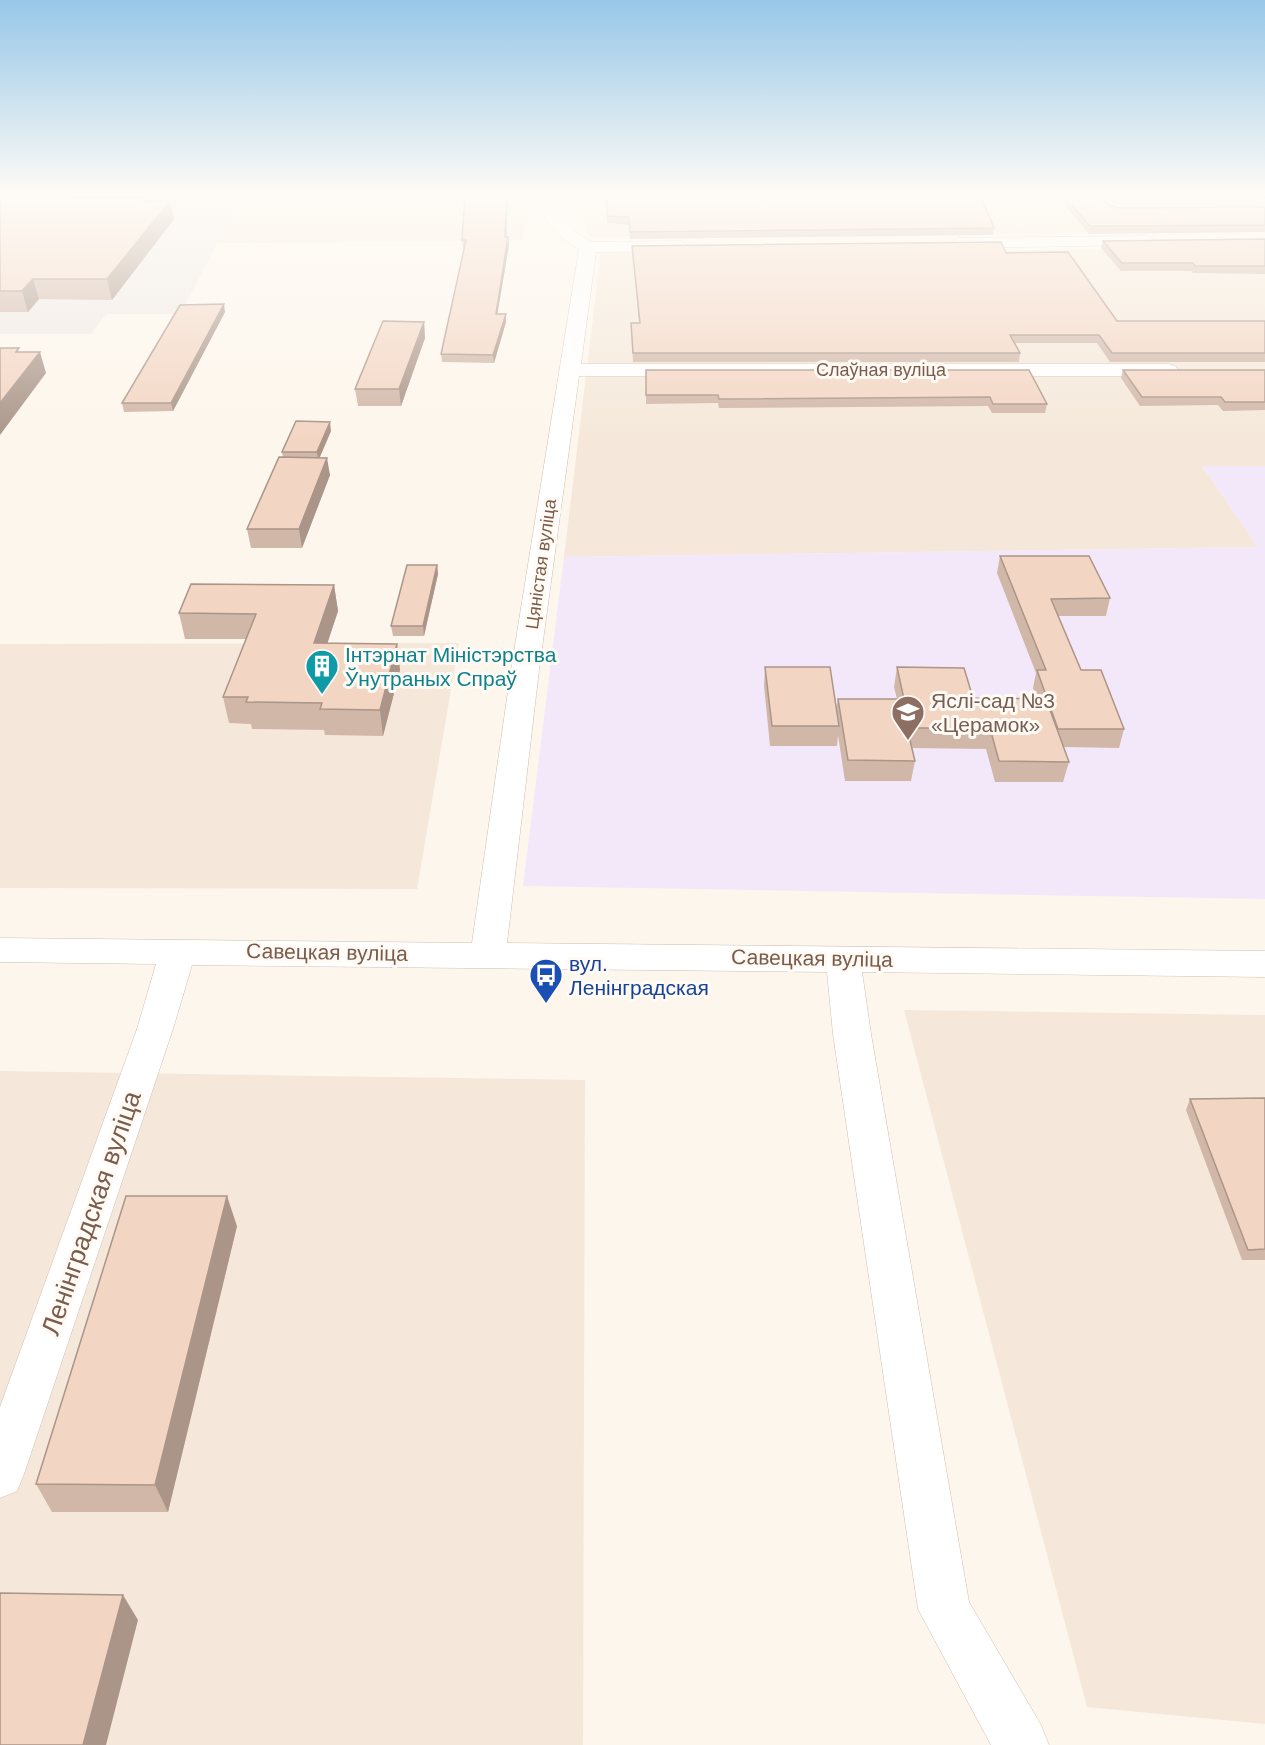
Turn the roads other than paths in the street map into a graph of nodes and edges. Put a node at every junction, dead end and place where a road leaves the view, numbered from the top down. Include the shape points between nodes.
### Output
1 (584, 276) edge
2 (570, 370) junction
3 (1193, 370) edge
4 (0, 950) edge
5 (178, 951) junction
6 (488, 954) junction
7 (843, 958) junction
8 (1265, 963) edge
9 (0, 1474) edge
10 (1021, 1745) edge

1 - 2 street, Цяністая вуліца
2 - 3 street, Слаўная вуліца
2 - 6 street, Цяністая вуліца
4 - 5 street, Савецкая вуліца
5 - 6 street, Савецкая вуліца
5 - 9 street, Ленінградская вуліца via 155,1029
6 - 7 street, Савецкая вуліца
7 - 8 street, Савецкая вуліца
7 - 10 street via 944,1609

